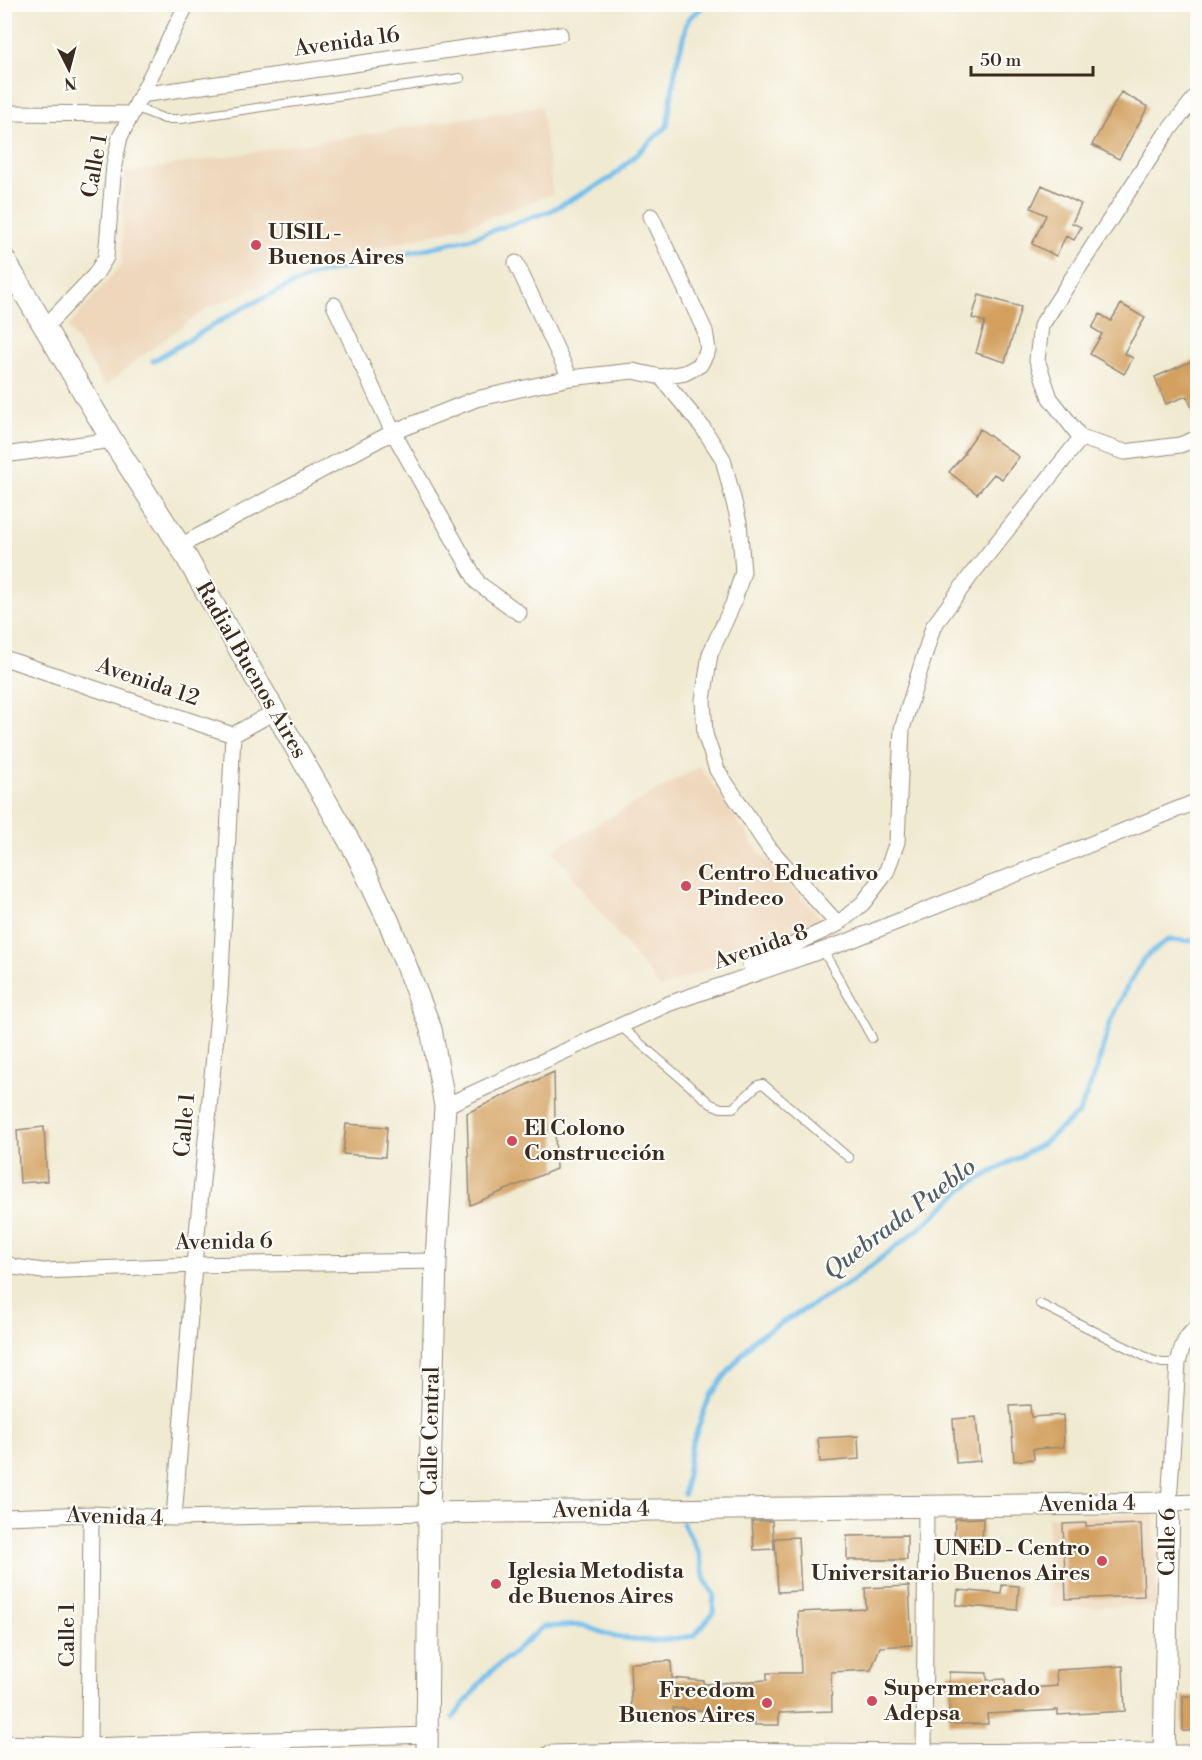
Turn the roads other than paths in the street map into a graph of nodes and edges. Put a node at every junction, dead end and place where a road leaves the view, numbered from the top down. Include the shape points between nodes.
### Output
1 (187, 4) edge
2 (560, 34) dead end
3 (460, 78) dead end
4 (1197, 94) edge
5 (135, 105) junction
6 (4, 113) edge
7 (651, 216) dead end
8 (4, 259) edge
9 (516, 263) dead end
10 (334, 305) dead end
11 (45, 327) junction
12 (661, 377) junction
13 (570, 378) junction
14 (393, 432) junction
15 (1082, 438) junction
16 (1197, 438) edge
17 (112, 440) junction
18 (4, 454) edge
19 (180, 546) junction
20 (519, 613) dead end
21 (4, 658) edge
22 (274, 712) junction
23 (233, 735) junction
24 (1197, 801) edge
25 (838, 924) junction
26 (822, 949) junction
27 (668, 1004) junction
28 (620, 1026) junction
29 (873, 1038) dead end
30 (445, 1106) junction
31 (849, 1158) dead end
32 (436, 1261) junction
33 (194, 1264) junction
34 (9, 1265) edge
35 (1040, 1304) dead end
36 (1194, 1329) edge
37 (1178, 1363) junction
38 (1197, 1502) edge
39 (1169, 1503) junction
40 (926, 1506) junction
41 (429, 1513) junction
42 (91, 1514) junction
43 (4, 1517) edge
44 (174, 1518) junction
45 (4, 1743) edge
46 (427, 1745) edge
47 (91, 1751) edge
48 (1197, 1753) edge
49 (679, 1754) edge
50 (1164, 1754) edge
51 (551, 1755) edge
52 (924, 1755) edge

1 - 5 street, Calle 1
2 - 5 street, Avenida 16
3 - 5 lane via 181,119 165,119
4 - 15 street via 1165,135 1041,326 1037,360 1050,398
5 - 6 street, Avenida 16
5 - 11 street, Calle 1 via 120,137 114,165 106,257 95,275
7 - 12 street via 705,331 708,350 700,365 685,373
8 - 11 street, Radial Buenos Aires
9 - 13 street
10 - 14 street
11 - 17 street, Radial Buenos Aires
12 - 13 street via 633,371
12 - 25 street via 723,459 740,522 743,572 710,654 703,699 705,734 717,770 769,848
13 - 14 street via 476,399
14 - 19 street
14 - 20 street via 478,583
15 - 16 street via 1125,452 1180,445
15 - 25 street via 933,627 902,729 897,842 886,873 863,903
17 - 18 street
17 - 19 street, Radial Buenos Aires
19 - 22 street, Radial Buenos Aires
21 - 23 street, Avenida 12
22 - 23 street
22 - 30 street, Radial Buenos Aires via 356,853 389,922 431,1029
23 - 33 street, Calle 1 via 220,993
24 - 26 street, Avenida 8
25 - 27 street
26 - 27 street, Avenida 8
26 - 29 lane
27 - 28 street, Avenida 8
28 - 30 street, Avenida 8
28 - 31 lane via 711,1104 734,1108 763,1084
30 - 32 street, Calle Central
32 - 33 street, Avenida 6
32 - 41 street, Calle Central
33 - 34 street, Avenida 6 via 43,1271
33 - 44 street, Calle 1
35 - 37 lane via 1152,1360
36 - 37 street, Calle 6 via 1183,1343
37 - 39 street, Calle 6
38 - 39 street, Avenida 4
39 - 40 street, Avenida 4
39 - 50 street, Calle 6
40 - 41 street, Avenida 4
40 - 52 street
41 - 44 street, Avenida 4
41 - 46 street, Calle Central
42 - 43 street, Avenida 4
42 - 44 street, Avenida 4
42 - 47 street, Calle 1
45 - 47 street
46 - 47 street
48 - 50 street
49 - 51 street
49 - 52 street
50 - 52 street

